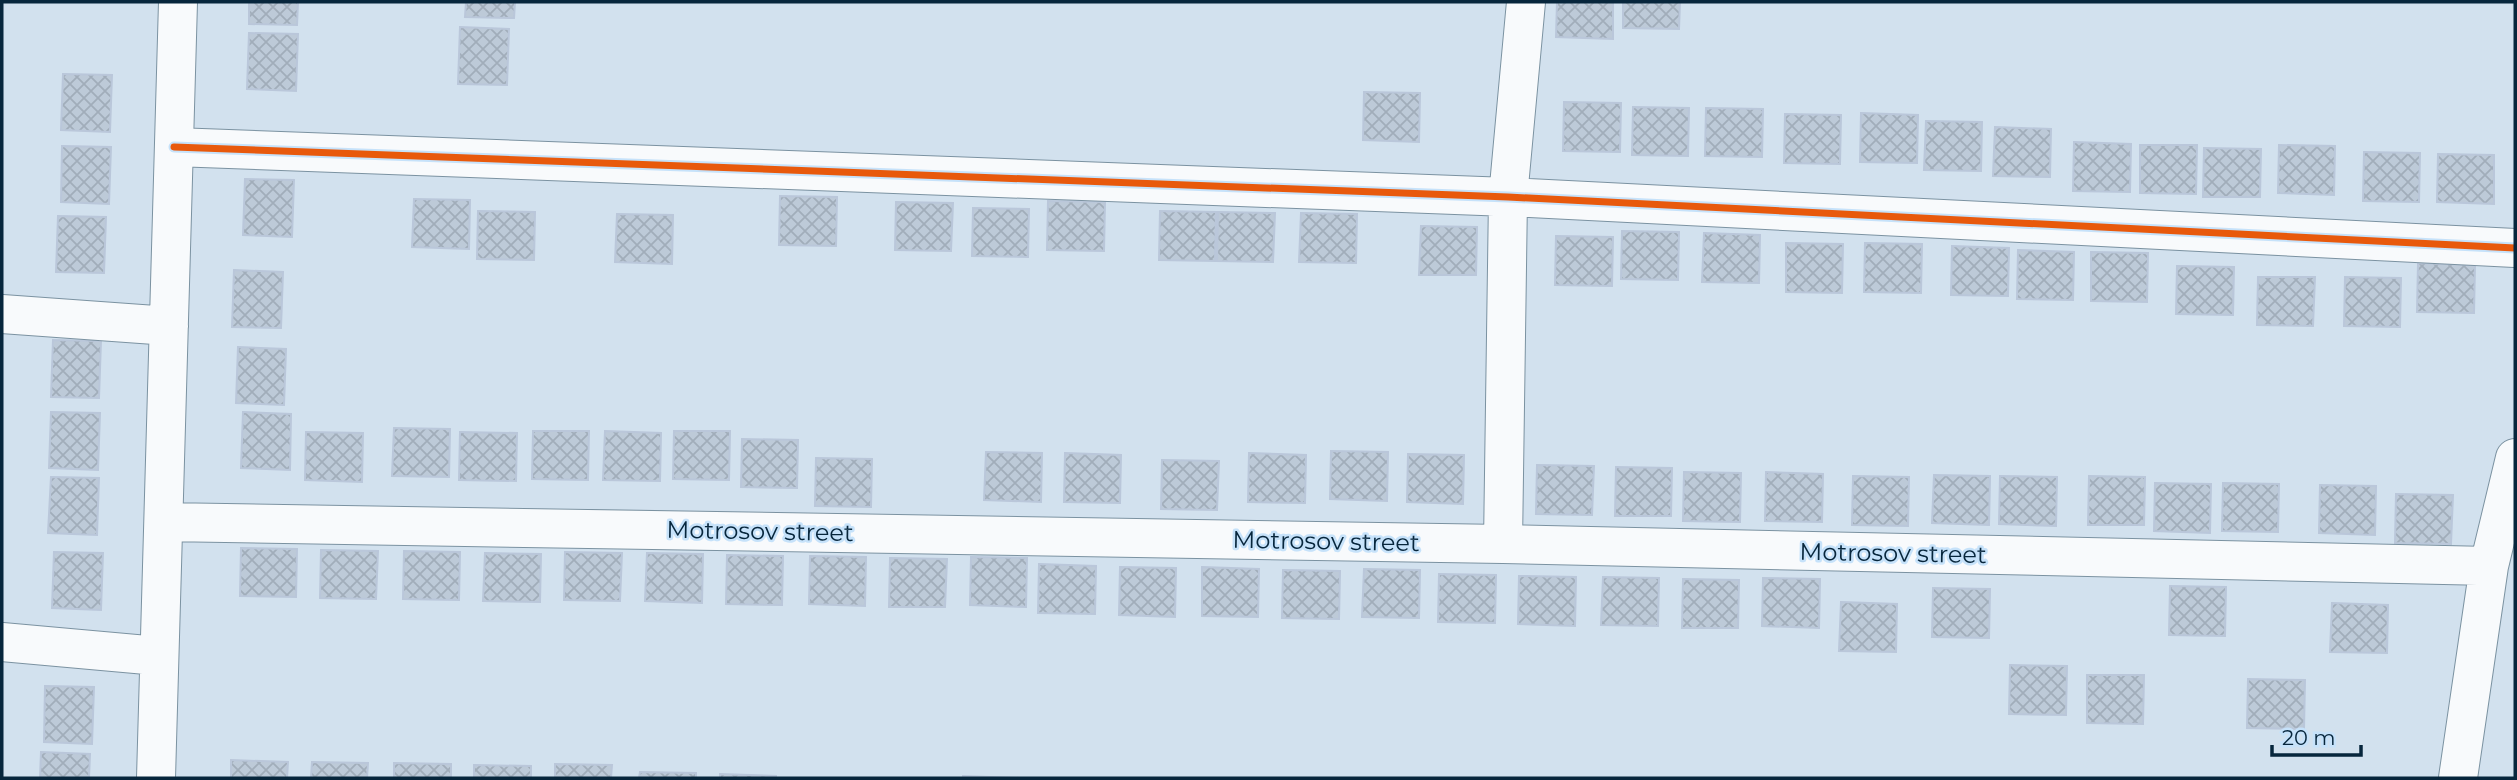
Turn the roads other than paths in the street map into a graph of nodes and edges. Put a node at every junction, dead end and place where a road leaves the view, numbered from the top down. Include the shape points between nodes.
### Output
1 (178, 2) edge
2 (1526, 2) edge
3 (174, 147) junction
4 (1508, 197) junction
5 (2515, 248) edge
6 (2, 314) edge
7 (169, 326) junction
8 (2515, 458) edge
9 (2508, 518) edge
10 (164, 522) junction
11 (1503, 544) junction
12 (2489, 566) junction
13 (2, 642) edge
14 (158, 656) junction
15 (156, 778) edge
16 (2458, 778) edge

1 - 3 street
2 - 4 street
3 - 4 street
3 - 7 street
4 - 5 street
4 - 11 street
6 - 7 street
7 - 10 street
8 - 9 street
9 - 12 street
10 - 11 street, Motrosov street
10 - 14 street
11 - 12 street, Motrosov street
12 - 16 street
13 - 14 street
14 - 15 street

